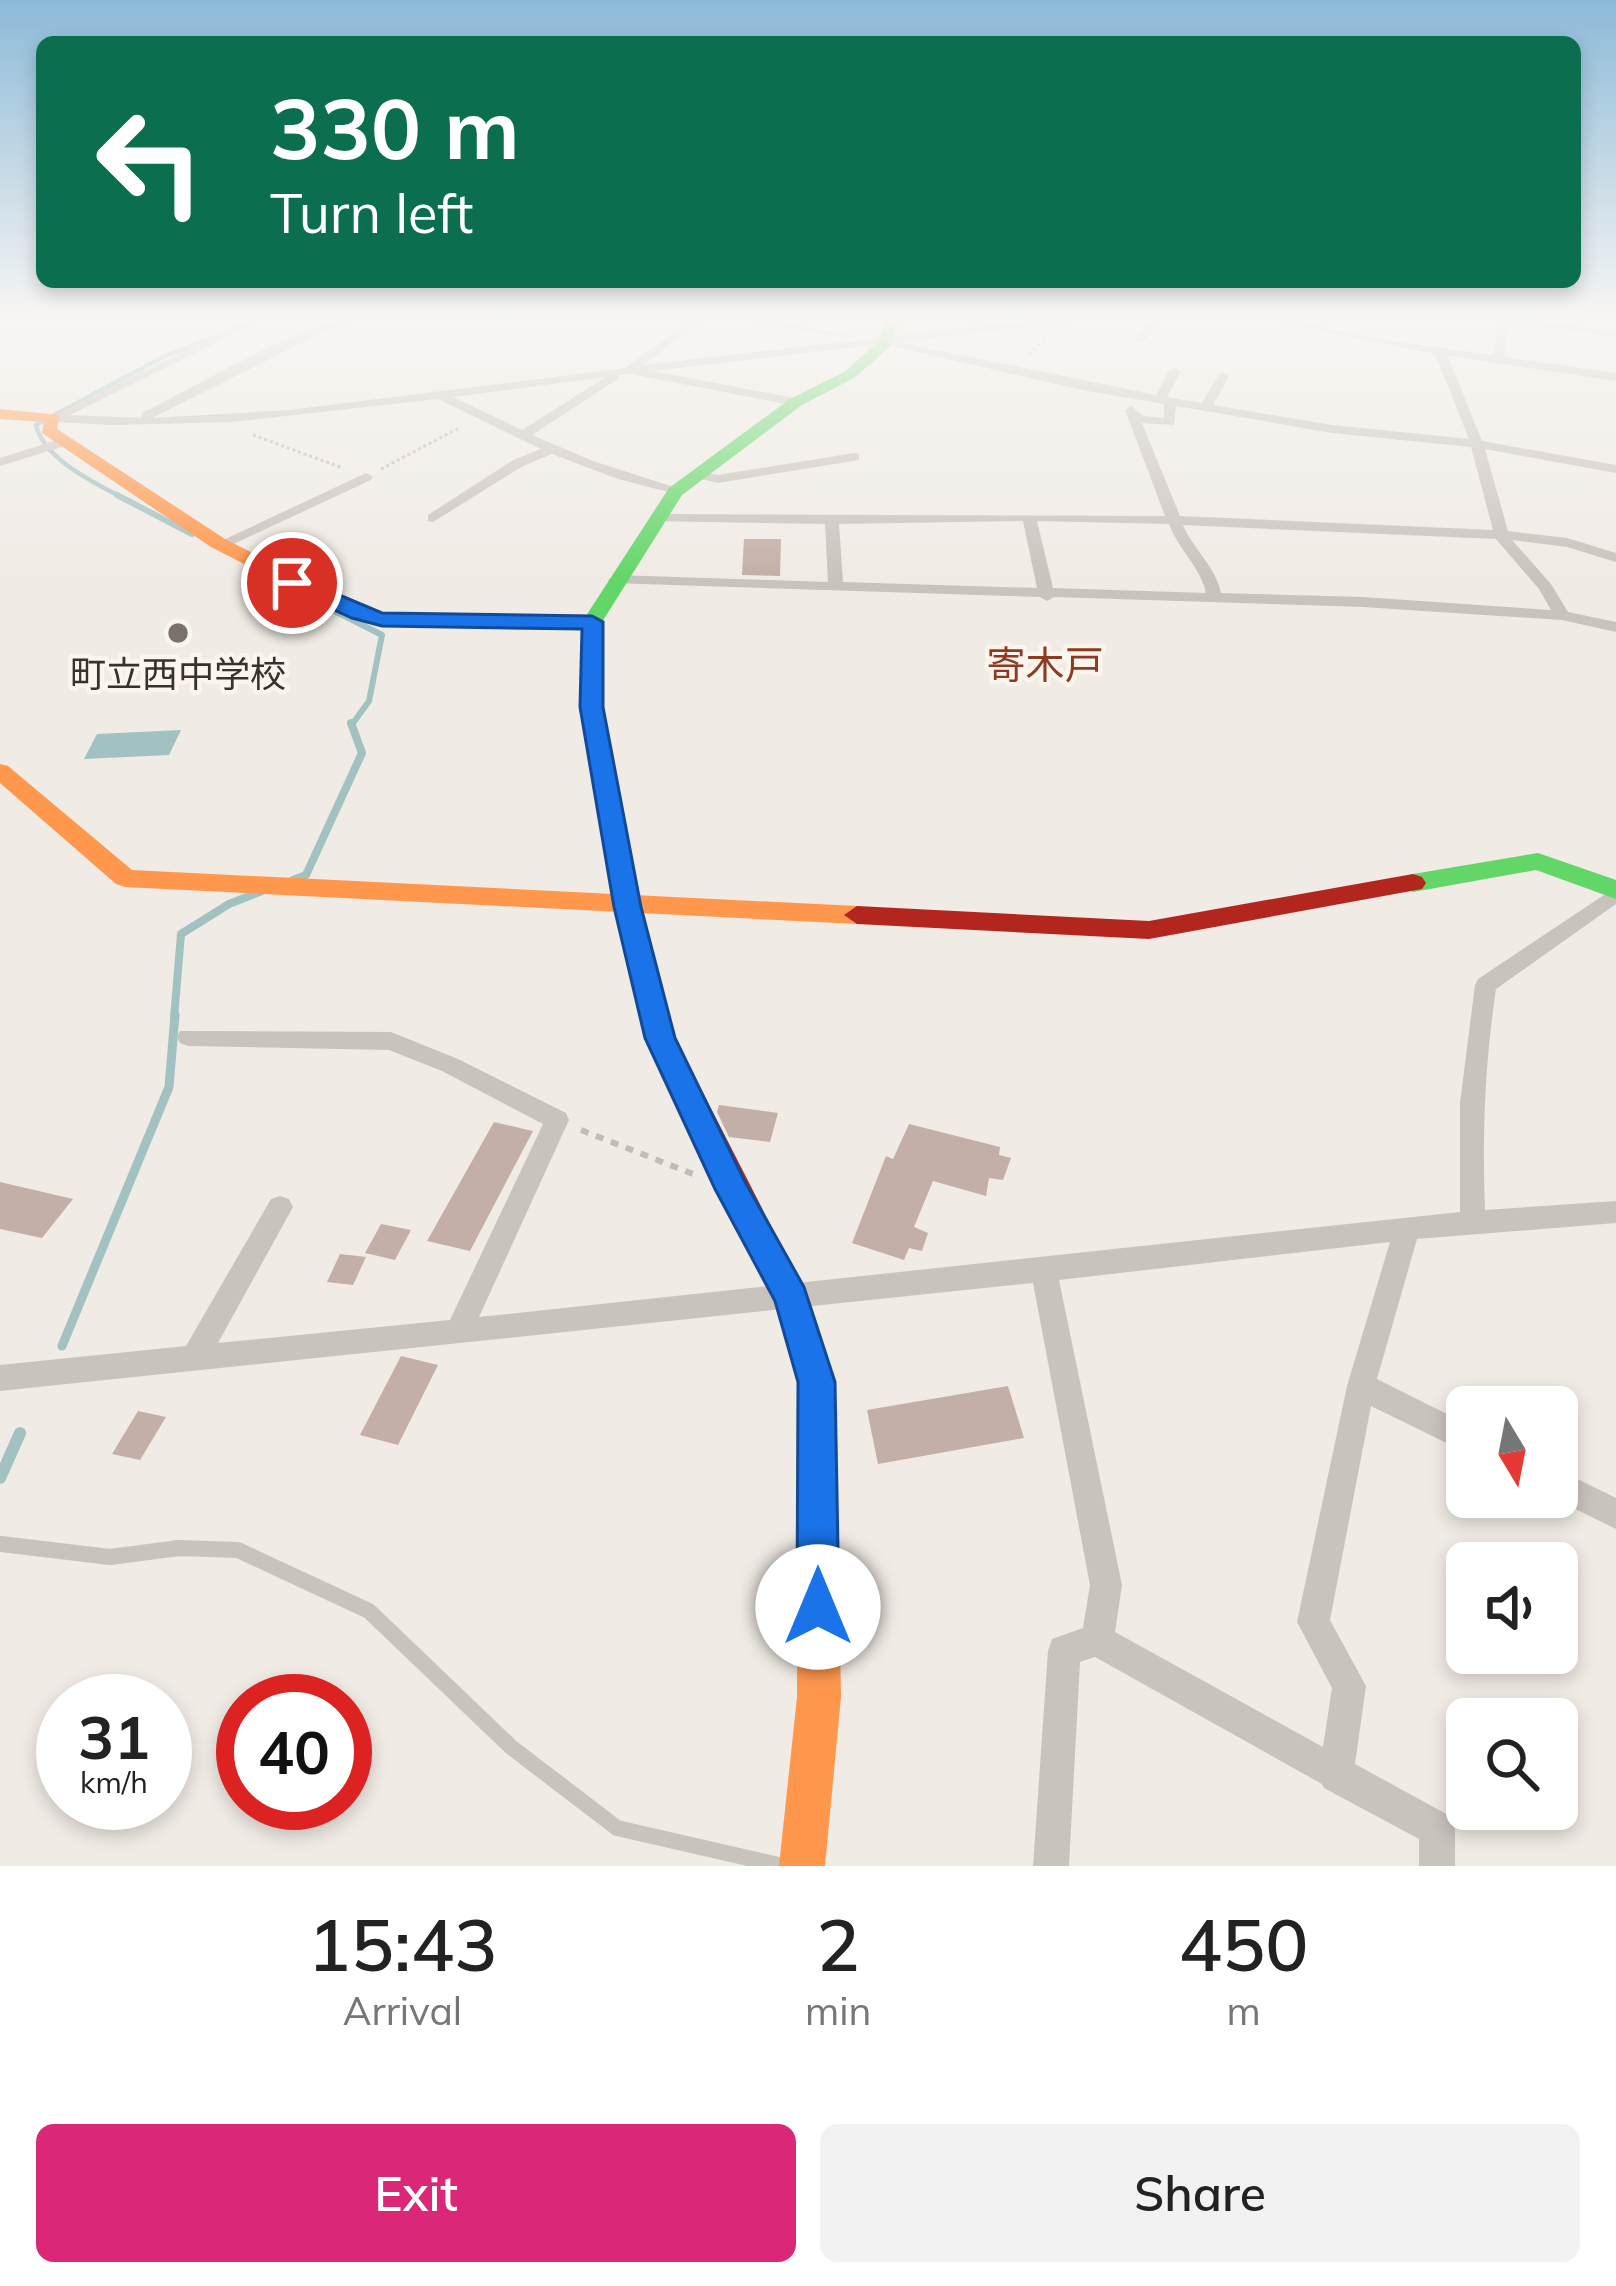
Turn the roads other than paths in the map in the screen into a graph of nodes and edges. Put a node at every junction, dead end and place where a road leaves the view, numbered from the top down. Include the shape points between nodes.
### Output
1 (105, 404) edge
2 (170, 404) edge
3 (359, 404) edge
4 (464, 404) edge
5 (573, 404) edge
6 (793, 404) edge
7 (1128, 404) edge
8 (1166, 404) edge
9 (1195, 404) edge
10 (1461, 404) edge
11 (1206, 406) joint
12 (0, 414) edge
13 (1133, 416) junction
14 (134, 422) junction
15 (58, 430) junction
16 (524, 434) junction
17 (1477, 444) junction
18 (554, 449) junction
19 (854, 457) dead end
20 (0, 462) edge
21 (1616, 469) edge
22 (366, 477) road end
23 (685, 484) junction
24 (433, 518) dead end
25 (658, 518) junction
26 (1030, 518) junction
27 (1175, 518) junction
28 (832, 520) junction
29 (1502, 537) junction
30 (224, 543) junction
31 (1616, 558) edge
32 (616, 580) junction
33 (836, 588) junction
34 (1048, 596) junction
35 (1215, 601) junction
36 (1562, 616) junction
37 (592, 622) junction
38 (1616, 627) edge
39 (0, 771) edge
40 (1616, 892) edge
41 (627, 907) junction
42 (188, 1037) dead end
43 (280, 1207) dead end
44 (1616, 1212) edge
45 (1473, 1222) junction
46 (1406, 1233) junction
47 (1044, 1270) junction
48 (792, 1298) junction
49 (458, 1333) junction
50 (194, 1358) junction
51 (0, 1378) edge
52 (1361, 1386) junction
53 (1446, 1428) edge
54 (1578, 1495) edge
55 (1616, 1514) edge
56 (1, 1544) edge
57 (1097, 1640) junction
58 (1336, 1776) junction
59 (783, 1866) edge
60 (802, 1866) edge
61 (1052, 1866) edge
62 (1437, 1866) edge

1 - 15 street
2 - 14 street
3 - 14 street
4 - 16 street
5 - 16 street
6 - 23 street
7 - 13 street
8 - 13 street via 1170,422
9 - 11 street
10 - 17 street
11 - 17 street
12 - 15 street
13 - 27 street
14 - 15 street
15 - 20 street
15 - 30 street
16 - 18 street
17 - 21 street
17 - 29 street
18 - 23 street
18 - 24 street
19 - 23 street
22 - 30 street
23 - 25 street
25 - 28 street
25 - 32 street
26 - 27 street
26 - 28 street
26 - 34 street
27 - 29 street
27 - 35 street
28 - 33 street
29 - 31 street via 1594,547
29 - 36 street
30 - 37 street via 318,596 382,620
32 - 33 street
32 - 37 street
33 - 34 street
34 - 35 street
35 - 36 street
36 - 38 street
37 - 41 street via 591,707
39 - 41 street via 125,878
40 - 41 street via 1538,860 1149,930
40 - 45 street via 1486,985 1473,1055
41 - 48 street via 660,1038
42 - 49 street via 391,1041 557,1120
43 - 50 street
44 - 45 street
45 - 46 street
46 - 47 street
46 - 52 street
47 - 48 street
47 - 57 street via 1106,1585
48 - 49 street
48 - 60 street via 817,1382 819,1697
49 - 50 street
50 - 51 street
52 - 53 street
52 - 58 street via 1313,1622 1349,1686
54 - 55 street
56 - 59 lane via 110,1557 238,1550 369,1611 511,1747 617,1828
57 - 58 street
57 - 61 street via 1064,1651
58 - 62 street via 1437,1828

